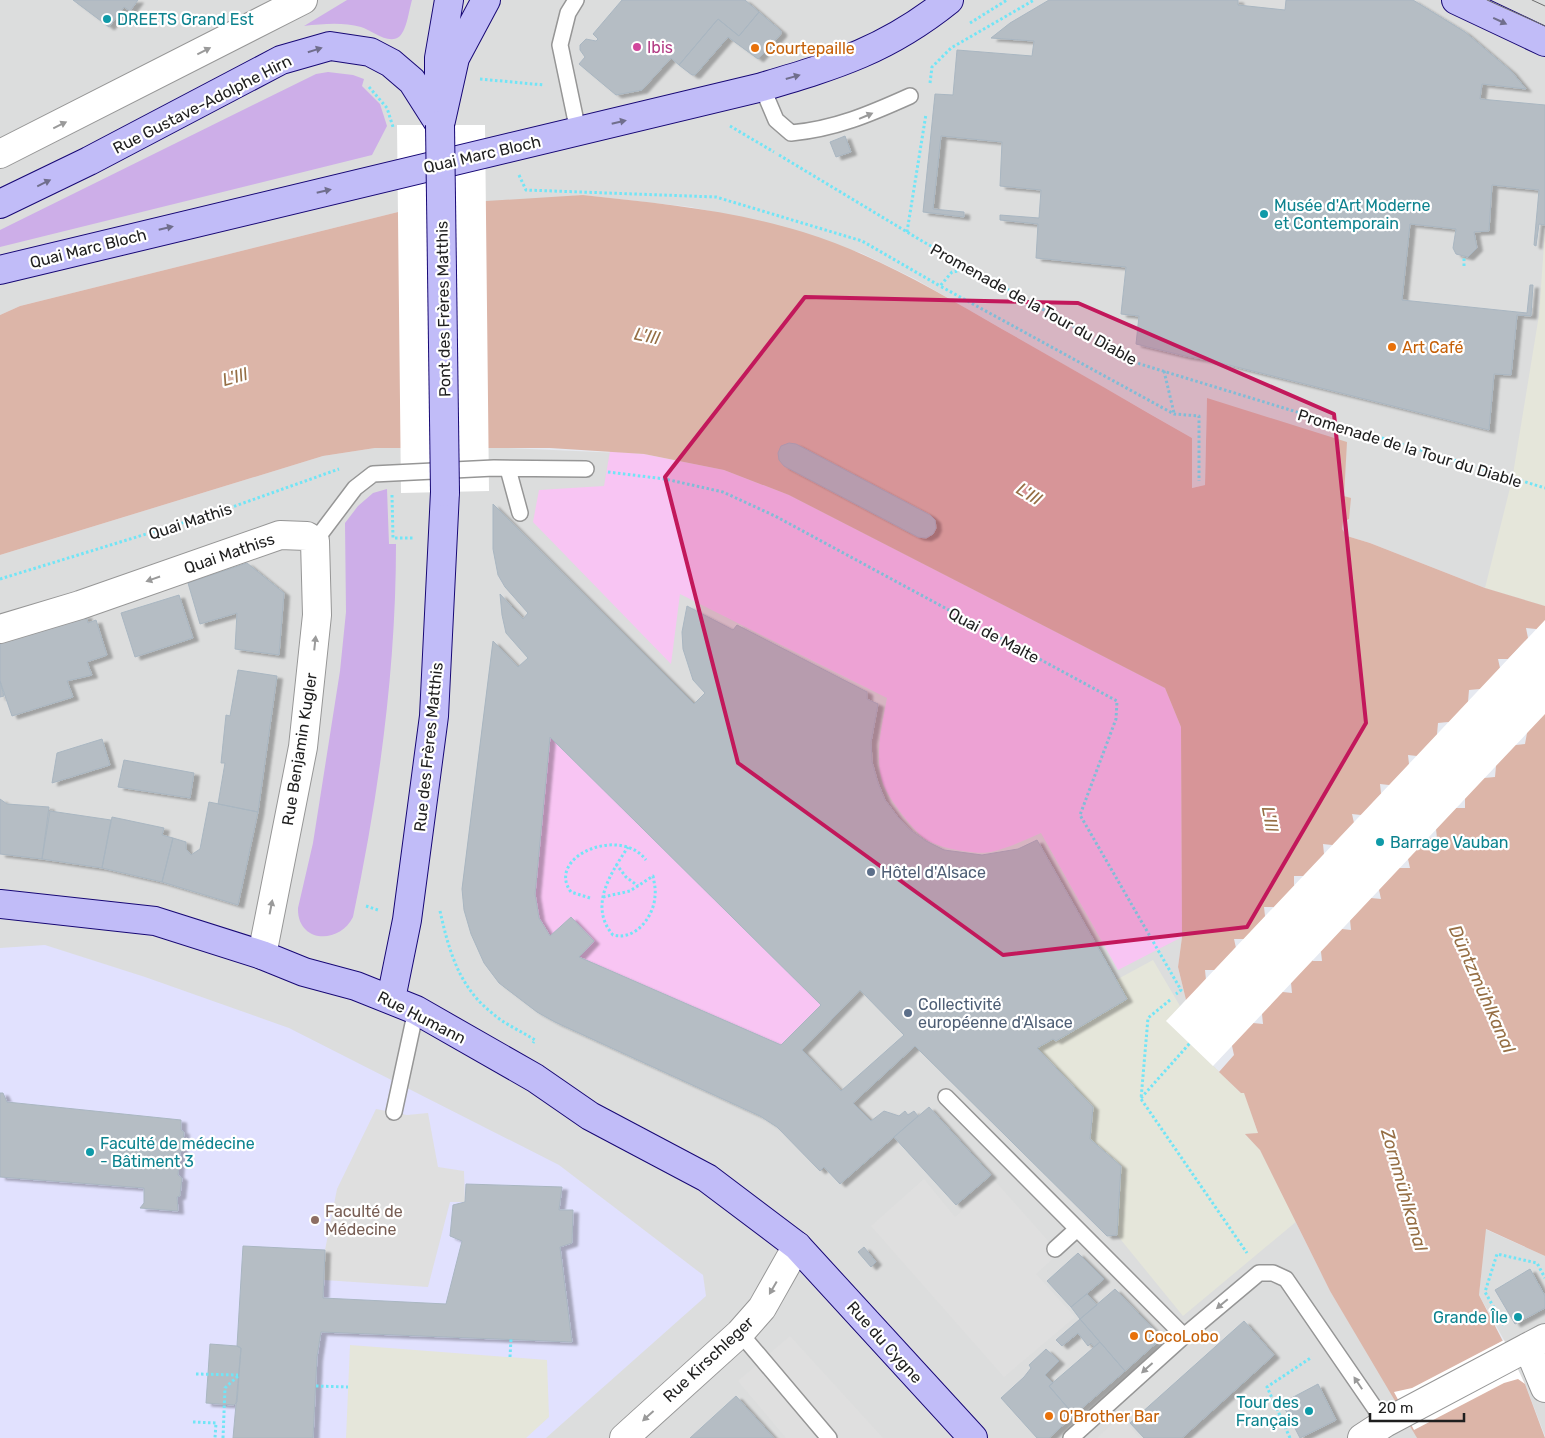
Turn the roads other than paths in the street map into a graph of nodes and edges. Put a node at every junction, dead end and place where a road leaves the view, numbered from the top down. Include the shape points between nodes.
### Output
1 (449, 0) edge
2 (473, 0) edge
3 (486, 0) edge
4 (576, 0) edge
5 (949, 0) edge
6 (1456, 0) edge
7 (288, 3) edge
8 (1545, 42) edge
9 (455, 58) junction
10 (762, 86) junction
11 (910, 96) dead end
12 (440, 125) junction
13 (578, 131) junction
14 (0, 154) edge
15 (0, 204) edge
16 (0, 270) edge
17 (508, 469) junction
18 (586, 469) road end
19 (445, 492) joint
20 (520, 513) dead end
21 (315, 541) junction
22 (0, 629) edge
23 (0, 904) edge
24 (262, 955) junction
25 (403, 1005) junction
26 (946, 1097) dead end
27 (394, 1112) dead end
28 (1077, 1229) junction
29 (798, 1246) junction
30 (1055, 1249) dead end
31 (740, 1333) junction
32 (1184, 1336) junction
33 (1523, 1343) edge
34 (1545, 1388) edge
35 (1395, 1418) junction
36 (624, 1438) edge
37 (829, 1438) edge
38 (973, 1438) edge
39 (1070, 1438) edge
40 (1362, 1438) edge

1 - 12 street via 439,58
2 - 9 lane via 466,13
3 - 9 street
4 - 13 lane via 568,13 560,44
10 -> 5 street, Quai Marc Bloch via 855,58 904,32
6 -> 8 street
14 -> 7 street
9 - 12 street
10 -> 11 lane via 776,120 791,134 843,124
13 -> 10 street, Quai Marc Bloch
15 -> 12 street, Rue Gustave-Adolphe Hirn via 281,60 330,46 370,52 391,63 412,81
12 - 19 street, Pont des Frères Matthis, bridge
16 -> 13 street, Quai Marc Bloch
17 - 18 lane
17 - 20 lane
17 - 21 lane via 373,474 355,488
19 - 25 street, Rue des Frères Matthis via 434,716 407,920
21 -> 22 street, Quai Mathiss via 307,536 280,535 80,605
24 -> 21 street, Rue Benjamin Kugler via 306,718 318,615
23 - 24 street, Rue Humann via 155,921
24 - 25 street, Rue Humann
25 - 27 lane
25 - 29 street, Rue Humann via 520,1070 590,1116 707,1178
26 - 28 lane
28 - 30 lane
28 - 32 lane
29 -> 31 street, Rue Kirschleger via 762,1308
29 - 38 street, Rue du Cygne
31 -> 36 street, Rue Kirschleger
31 - 37 lane
35 -> 32 lane via 1331,1344 1286,1279 1273,1273 1260,1273
32 -> 39 lane
33 - 34 street
33 - 35 street
35 - 40 street

